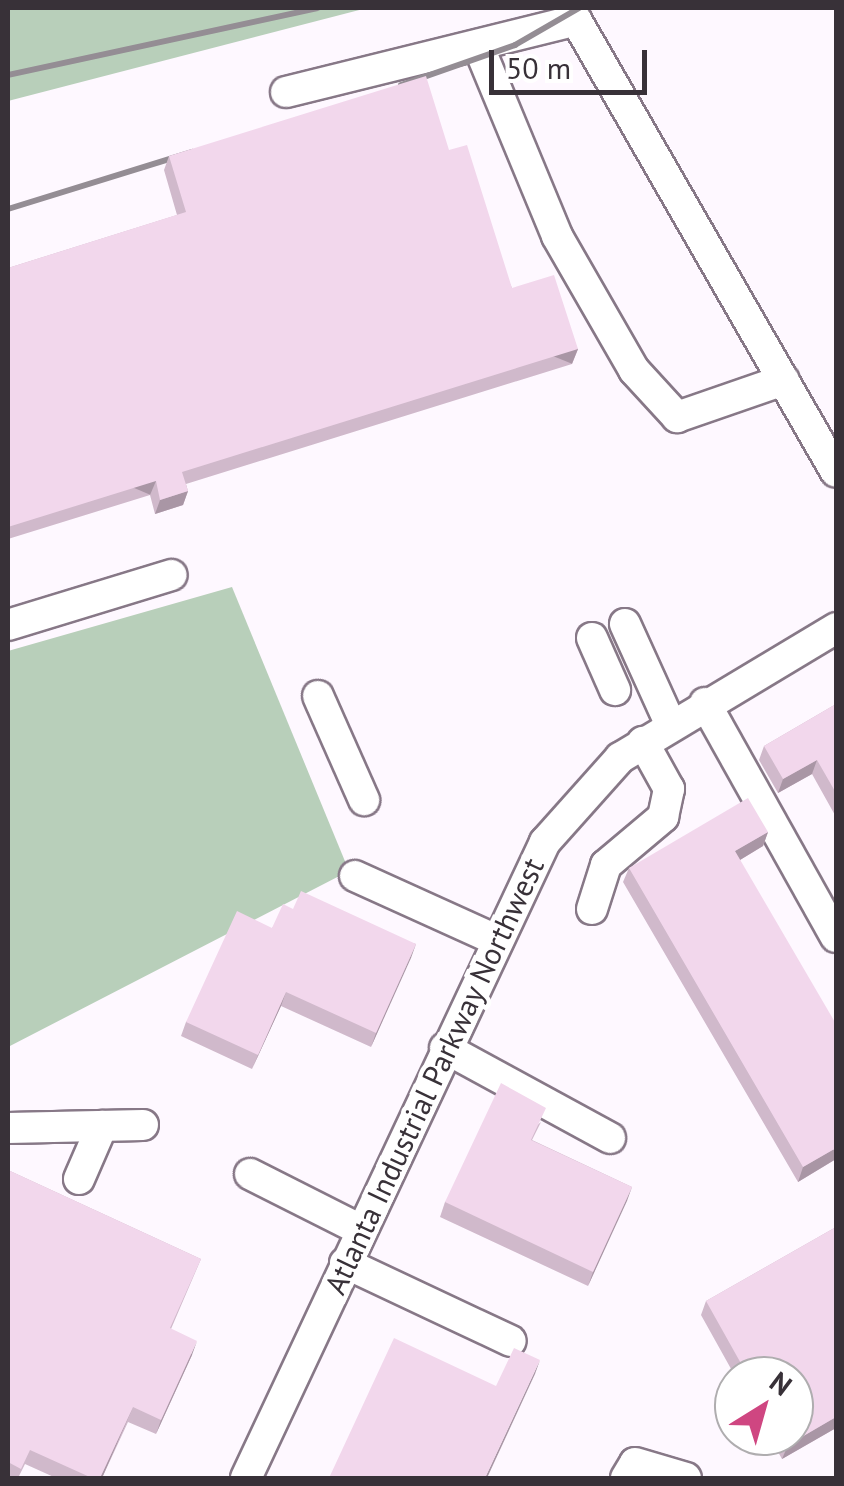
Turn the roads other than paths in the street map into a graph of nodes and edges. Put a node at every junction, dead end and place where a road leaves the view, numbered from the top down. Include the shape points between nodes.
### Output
1 (478, 45) junction
2 (286, 92) dead end
3 (784, 380) junction
4 (836, 472) edge
5 (172, 574) dead end
6 (8, 624) edge
7 (625, 624) dead end
8 (836, 628) edge
9 (592, 638) dead end
10 (615, 690) dead end
11 (318, 696) dead end
12 (705, 703) junction
13 (670, 724) junction
14 (643, 742) junction
15 (364, 800) dead end
16 (356, 876) dead end
17 (592, 909) dead end
18 (836, 937) edge
19 (494, 939) junction
20 (444, 1048) junction
21 (143, 1125) dead end
22 (102, 1126) junction
23 (8, 1128) edge
24 (610, 1138) dead end
25 (250, 1174) dead end
26 (79, 1179) dead end
27 (361, 1230) junction
28 (345, 1263) junction
29 (511, 1341) dead end
30 (246, 1478) edge
31 (626, 1478) edge
32 (686, 1478) edge

1 - 2 street
1 - 3 street via 576,20
1 - 3 street via 557,236 644,382 677,417
3 - 4 street
5 - 6 street
7 - 13 street
8 - 12 street, Atlanta Industrial Parkway Northwest
9 - 10 street
11 - 15 street
12 - 13 street, Atlanta Industrial Parkway Northwest
12 - 18 street
13 - 14 street, Atlanta Industrial Parkway Northwest
14 - 17 street via 668,789 663,817 606,866
14 - 19 street, Atlanta Industrial Parkway Northwest via 577,800 544,842
16 - 19 street
19 - 20 street, Atlanta Industrial Parkway Northwest
20 - 24 street
20 - 27 street, Atlanta Industrial Parkway Northwest
21 - 22 street
22 - 23 street
22 - 26 street
25 - 27 street
27 - 28 street, Atlanta Industrial Parkway Northwest
28 - 29 street
28 - 30 street, Atlanta Industrial Parkway Northwest
31 - 32 street via 635,1463

